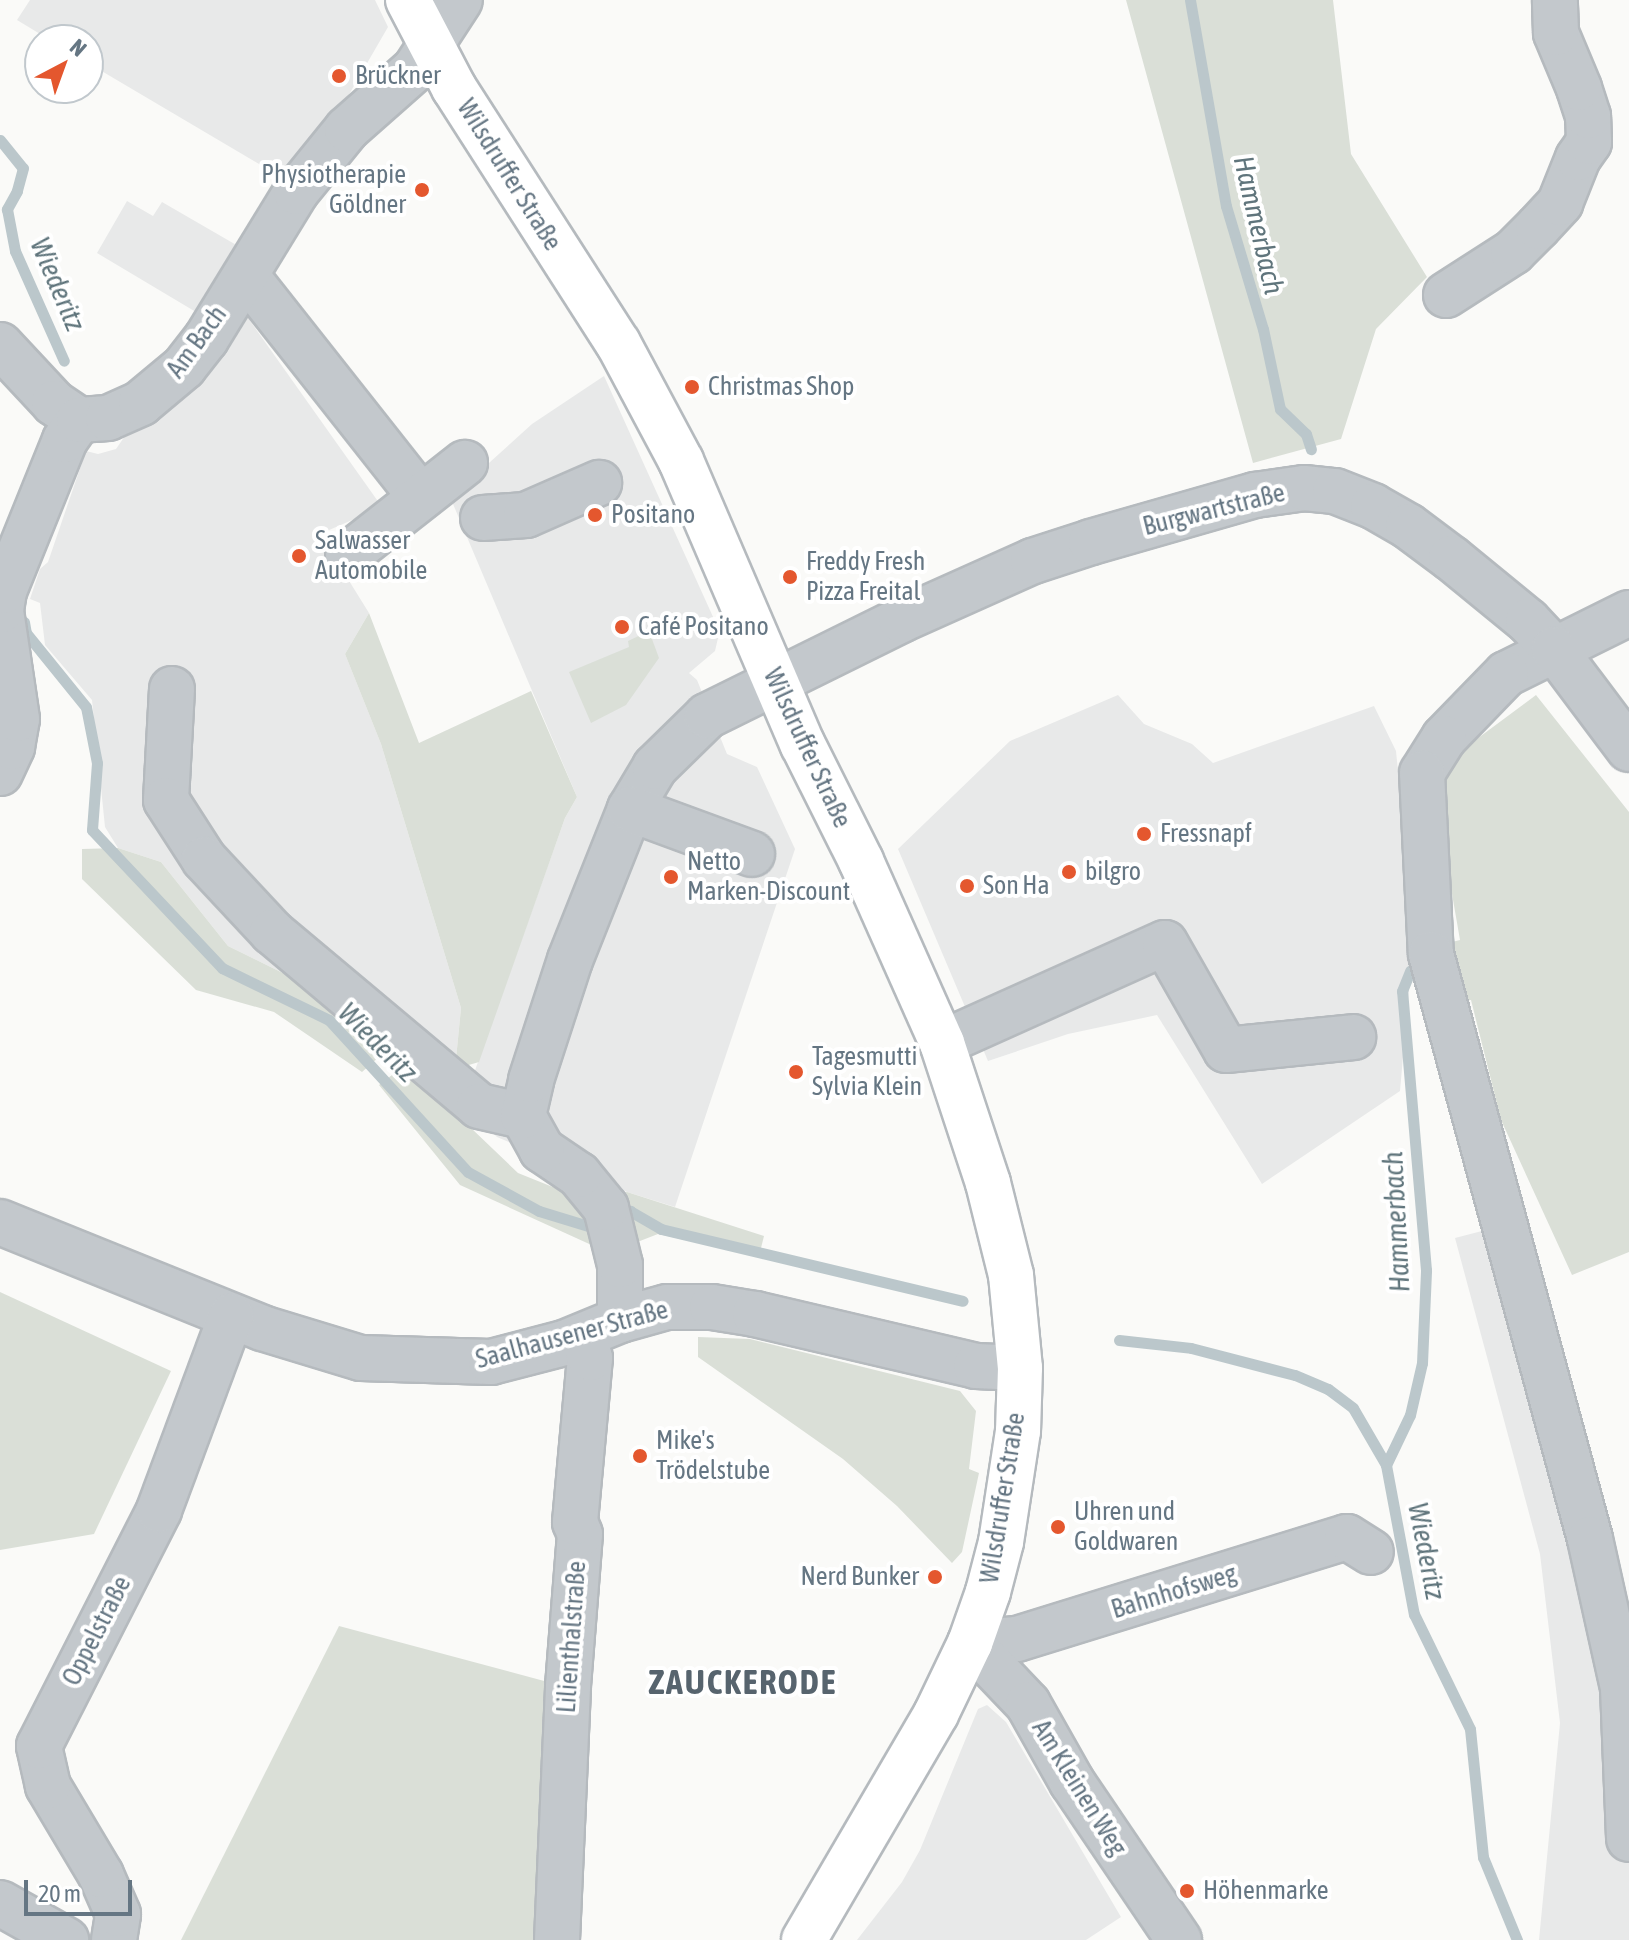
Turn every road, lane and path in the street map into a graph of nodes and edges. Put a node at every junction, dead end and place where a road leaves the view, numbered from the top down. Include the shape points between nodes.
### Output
1 (408, 0) edge
2 (460, 0) edge
3 (1555, 0) edge
4 (432, 48) junction
5 (251, 282) dead end
6 (1446, 295) dead end
7 (0, 345) edge
8 (79, 420) junction
9 (465, 463) dead end
10 (599, 483) dead end
11 (421, 497) junction
12 (483, 518) dead end
13 (348, 555) dead end
14 (1629, 613) edge
15 (1554, 649) junction
16 (776, 683) junction
17 (172, 689) dead end
18 (1629, 749) edge
19 (0, 773) edge
20 (630, 809) junction
21 (752, 854) dead end
22 (1353, 1037) dead end
23 (942, 1043) junction
24 (523, 1116) junction
25 (0, 1222) edge
26 (231, 1316) junction
27 (602, 1328) junction
28 (1020, 1368) junction
29 (1371, 1552) dead end
30 (970, 1643) junction
31 (1629, 1839) edge
32 (0, 1903) edge
33 (66, 1940) edge
34 (114, 1940) edge
35 (557, 1940) edge
36 (804, 1940) edge
37 (1179, 1940) edge

1 - 4 main road, Wilsdruffer Straße
2 - 4 street, Am Bach
3 - 6 street via 1556,33 1588,116 1589,142 1560,203 1538,227 1513,252
4 - 8 street, Am Bach via 347,129 296,192 206,339 174,378 141,403 108,418
4 - 16 main road, Wilsdruffer Straße via 618,343 681,461
5 - 11 street
7 - 8 street via 54,403
8 - 19 street via 54,464 4,591 1,610 17,719
9 - 11 street
10 - 12 street via 526,515
11 - 13 street
14 - 15 street
15 - 16 street, Burgwartstraße via 1528,621 1408,526 1335,491 1304,488 1255,495 1033,561
15 - 18 street, Burgwartstraße
15 - 31 street via 1506,674 1444,738 1422,773 1431,954 1590,1539 1623,1688
16 - 20 street, Burgwartstraße via 707,716 686,734 655,767
16 - 23 main road, Wilsdruffer Straße
17 - 24 street via 166,800 204,859 272,932 479,1106
20 - 21 street
20 - 24 street, Burgwartstraße via 570,960
22 - 23 street via 1226,1050 1165,943
23 - 28 main road, Wilsdruffer Straße via 1004,1241
24 - 27 street, Lilienthalstraße via 542,1150 579,1175 611,1222 620,1265
25 - 26 street, Saalhausener Straße
26 - 27 street, Saalhausener Straße via 348,1355 432,1363 491,1362
26 - 34 street, Oppelstraße via 159,1510 39,1746 48,1786 118,1914
27 - 28 street, Saalhausener Straße via 667,1307 712,1307 976,1366
27 - 35 street, Lilienthalstraße via 590,1358 575,1522 580,1534
28 - 30 main road, Wilsdruffer Straße via 1016,1455 1003,1530
29 - 30 street, Bahnhofsweg via 1347,1537 1017,1639
30 - 36 main road, Wilsdruffer Straße via 936,1714
30 - 37 street, Am Kleinen Weg via 1028,1704 1072,1782
32 - 33 street

